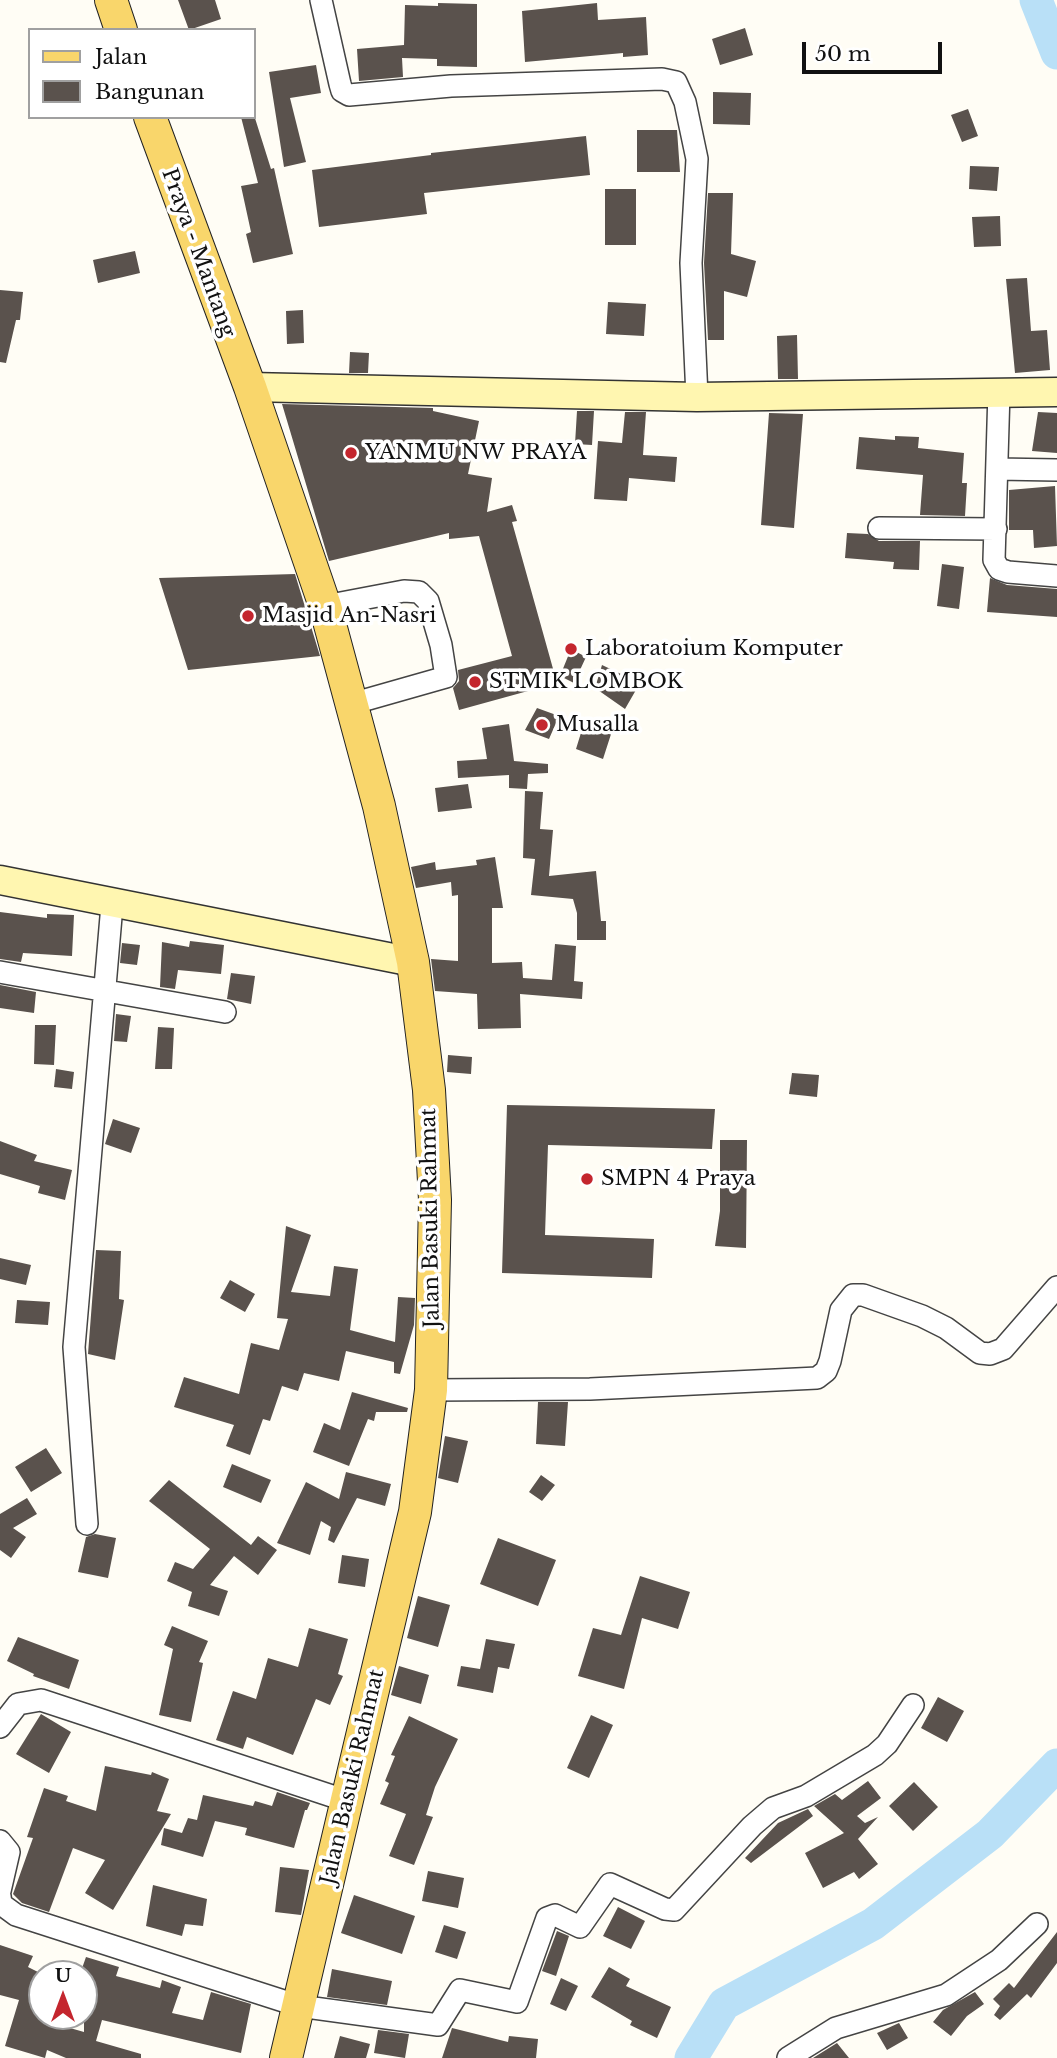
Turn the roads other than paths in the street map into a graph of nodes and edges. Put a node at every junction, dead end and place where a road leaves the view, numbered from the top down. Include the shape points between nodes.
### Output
1 (111, 0) edge
2 (321, 0) edge
3 (120, 28) edge
4 (151, 119) edge
5 (250, 387) junction
6 (999, 391) junction
7 (1057, 392) edge
8 (697, 397) junction
9 (997, 469) junction
10 (1057, 470) edge
11 (879, 528) dead end
12 (996, 529) junction
13 (1057, 576) edge
14 (325, 606) junction
15 (351, 704) junction
16 (0, 880) edge
17 (112, 905) junction
18 (413, 962) junction
19 (0, 972) edge
20 (105, 992) junction
21 (225, 1012) dead end
22 (1057, 1287) edge
23 (430, 1390) junction
24 (87, 1524) dead end
25 (913, 1705) dead end
26 (0, 1727) edge
27 (347, 1801) junction
28 (0, 1841) edge
29 (0, 1894) edge
30 (1037, 1924) dead end
31 (299, 2006) junction
32 (286, 2058) edge
33 (788, 2058) edge

1 - 3 main road
2 - 8 street via 342,91 349,95 451,86 676,82 697,159 691,263
4 - 5 main road, Praya - Mantang
5 - 8 main road
5 - 14 main road, Jalan Basuki Rahmat
6 - 7 main road
6 - 8 main road
6 - 9 street
9 - 10 street
9 - 12 street
11 - 12 street
12 - 13 street via 994,560 999,569
14 - 15 main road, Jalan Basuki Rahmat
14 - 15 street via 419,592 428,601 441,645 446,677
15 - 18 main road, Jalan Basuki Rahmat
16 - 17 main road
17 - 18 main road
17 - 20 street
18 - 23 main road, Jalan Basuki Rahmat via 429,1090 435,1200
19 - 20 street
20 - 21 street
20 - 24 street via 74,1347
22 - 23 street via 1003,1349 990,1354 979,1353 922,1316 863,1295 846,1300 830,1361 817,1378 590,1389
23 - 27 main road, Jalan Basuki Rahmat via 415,1512
25 - 31 street via 875,1755 813,1792 772,1808 674,1910 613,1883 580,1927 549,1916 517,2002 460,1990 438,2025
26 - 27 street via 18,1704 41,1700
27 - 31 main road, Jalan Basuki Rahmat
28 - 29 street via 9,1852
29 - 31 street via 1,1904 16,1915
30 - 33 street via 999,1960 946,1995 836,2028
31 - 32 main road, Jalan Basuki Rahmat

